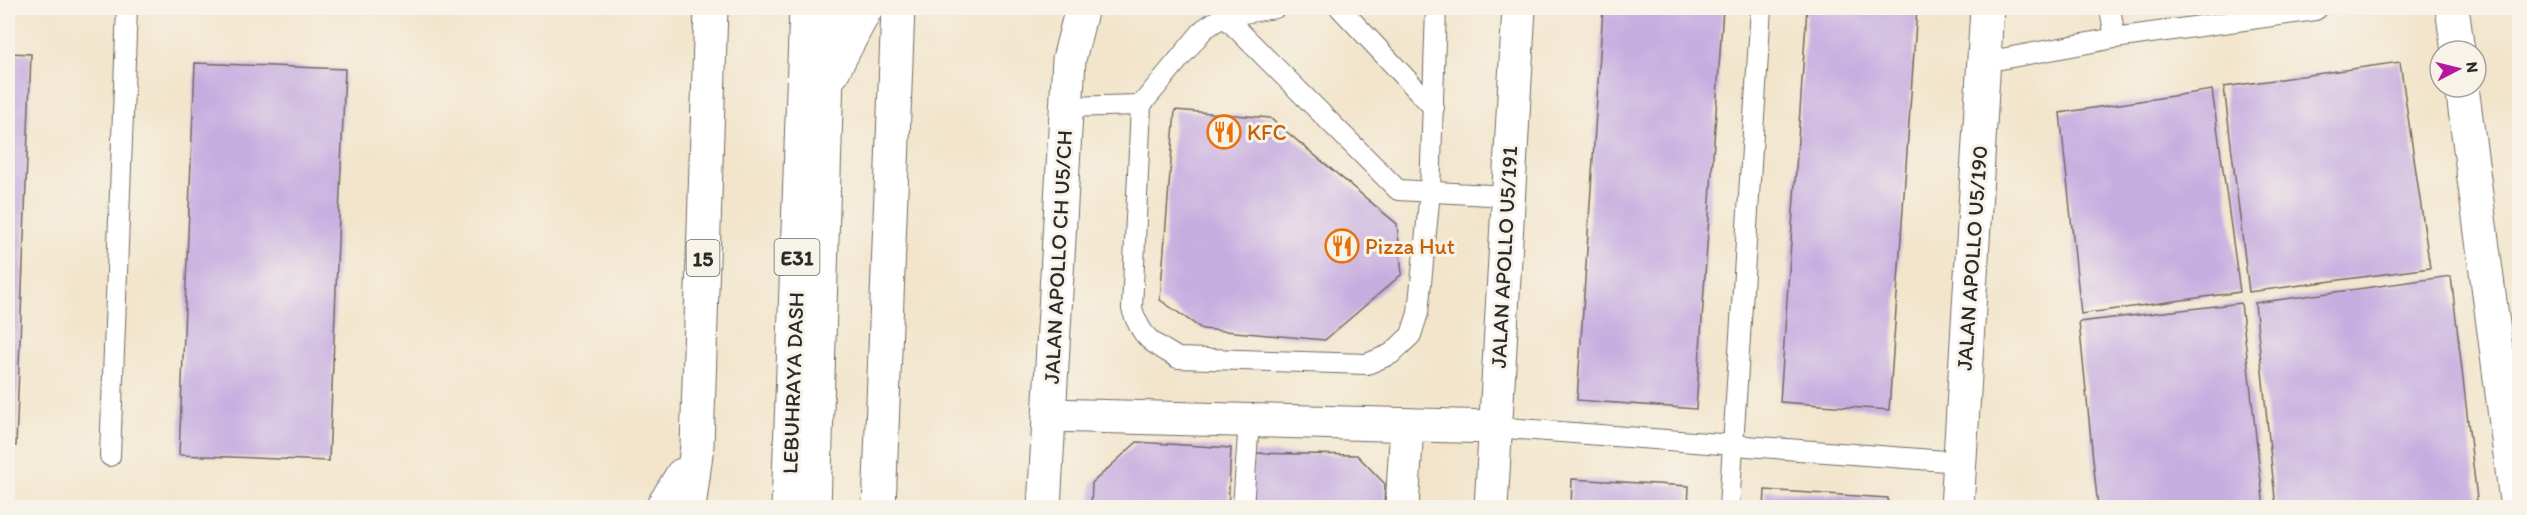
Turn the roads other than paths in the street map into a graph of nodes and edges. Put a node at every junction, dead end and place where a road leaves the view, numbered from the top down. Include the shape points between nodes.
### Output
1 (127, 8) edge
2 (700, 8) edge
3 (711, 8) edge
4 (721, 8) edge
5 (806, 8) edge
6 (829, 8) edge
7 (866, 8) edge
8 (898, 8) edge
9 (1082, 8) edge
10 (1275, 8) edge
11 (1340, 8) edge
12 (1436, 8) edge
13 (1519, 8) edge
14 (1761, 8) edge
15 (1987, 8) edge
16 (2110, 8) edge
17 (2318, 8) edge
18 (2452, 8) edge
19 (1224, 16) junction
20 (2115, 38) junction
21 (2456, 39) edge
22 (1984, 62) junction
23 (826, 85) junction
24 (2464, 99) edge
25 (1141, 105) junction
26 (1066, 107) junction
27 (1434, 108) junction
28 (1430, 192) junction
29 (1508, 196) junction
30 (2510, 376) edge
31 (1049, 415) junction
32 (1249, 420) junction
33 (1407, 425) junction
34 (1494, 427) junction
35 (1733, 446) junction
36 (110, 456) dead end
37 (1959, 462) junction
38 (682, 475) junction
39 (662, 507) edge
40 (682, 507) edge
41 (689, 507) edge
42 (708, 507) edge
43 (788, 507) edge
44 (814, 507) edge
45 (879, 507) edge
46 (1044, 507) edge
47 (1243, 507) edge
48 (1402, 507) edge
49 (1491, 507) edge
50 (1729, 507) edge
51 (1957, 507) edge
52 (2517, 507) edge

1 - 36 lane
2 - 38 main road, 15
3 - 41 main road, 15 via 697,446
4 - 42 main road
5 - 43 main road, LEBUHRAYA DASH / E31
6 - 23 main road
7 - 23 main road
8 - 45 main road
9 - 26 main road, JALAN APOLLO CH U5/CH via 1069,58
10 - 19 lane
11 - 27 lane
12 - 27 lane
13 - 29 main road, JALAN APOLLO U5/191
14 - 35 lane
15 - 22 main road, JALAN APOLLO U5/190
16 - 20 lane
17 - 20 lane
18 - 21 main road
19 - 25 lane via 1204,29
19 - 28 lane via 1398,190
20 - 22 lane
22 - 37 main road, JALAN APOLLO U5/190
23 - 44 main road
24 - 30 main road
25 - 26 lane
25 - 28 lane via 1132,309 1138,328 1154,344 1178,358 1367,364 1391,354 1411,335 1418,313
26 - 31 main road, JALAN APOLLO CH U5/CH
27 - 28 lane
28 - 29 lane
29 - 34 main road, JALAN APOLLO U5/191
30 - 52 main road
31 - 32 main road
31 - 46 main road, JALAN APOLLO CH U5/CH
32 - 33 main road
32 - 47 lane
33 - 34 main road
33 - 48 main road
34 - 35 lane
34 - 49 main road, JALAN APOLLO U5/191
35 - 37 lane
35 - 50 lane
37 - 51 main road, JALAN APOLLO U5/190
38 - 39 main road
38 - 40 main road, 15

